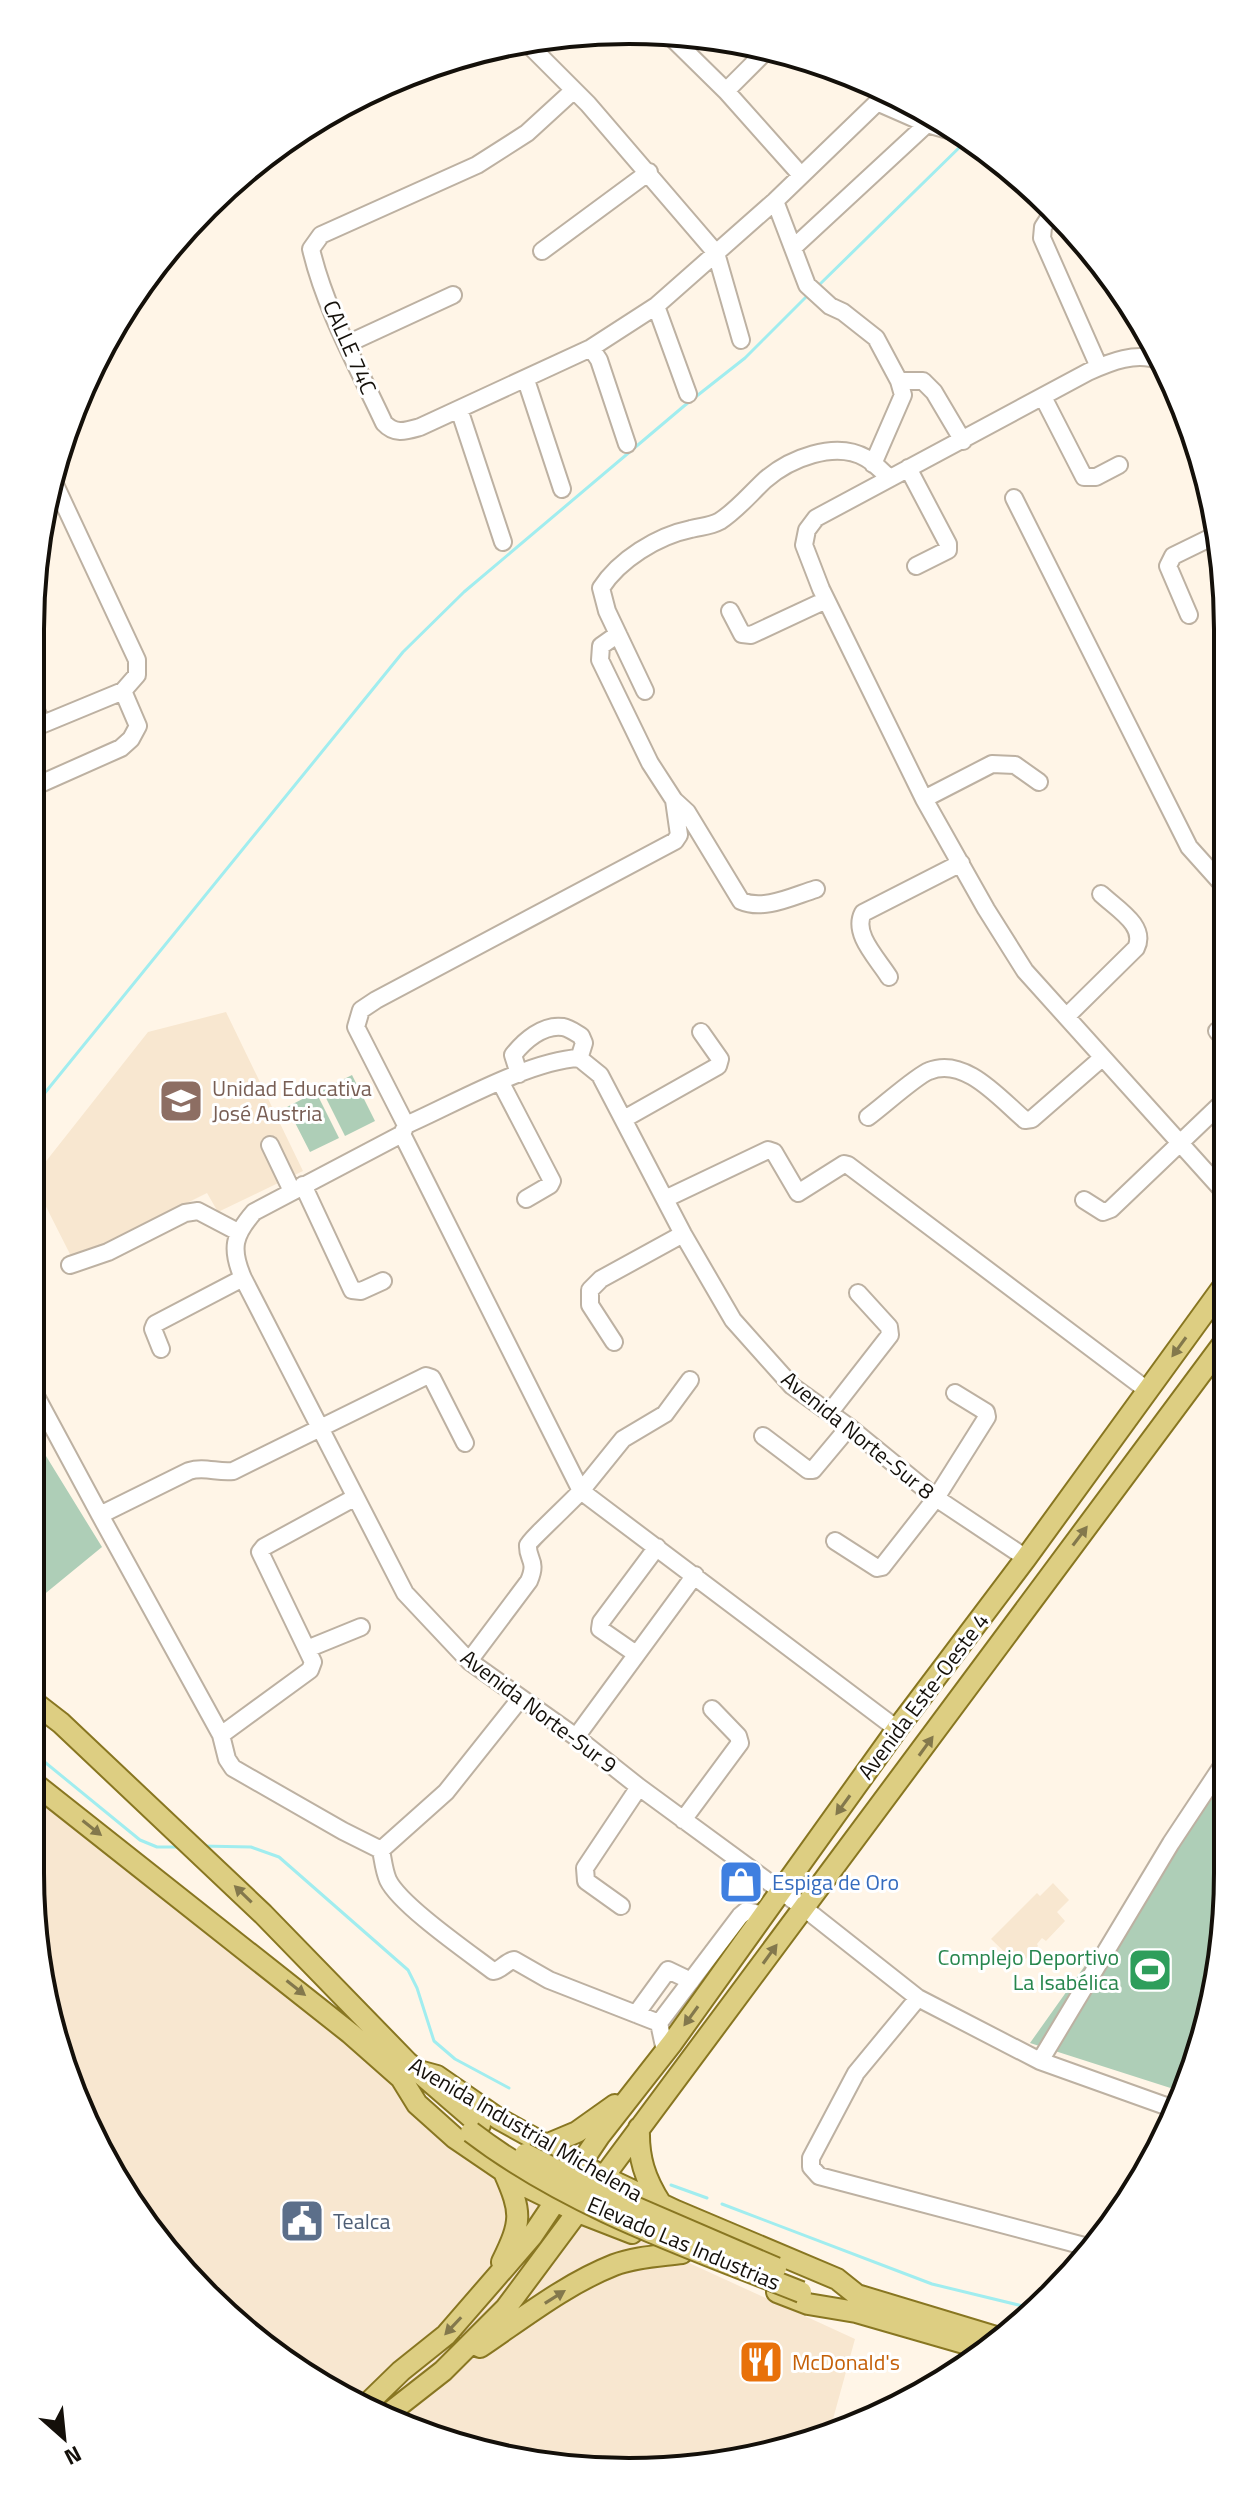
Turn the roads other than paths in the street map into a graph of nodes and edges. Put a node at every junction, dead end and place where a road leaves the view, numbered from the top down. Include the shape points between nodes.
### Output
1 (681, 46) edge
2 (536, 52) edge
3 (758, 59) edge
4 (574, 90) junction
5 (726, 91) junction
6 (880, 101) edge
7 (926, 125) edge
8 (649, 172) junction
9 (800, 174) junction
10 (775, 201) junction
11 (1048, 220) edge
12 (794, 247) junction
13 (542, 251) dead end
14 (716, 253) junction
15 (453, 295) dead end
16 (656, 306) junction
17 (741, 340) dead end
18 (347, 344) junction
19 (591, 348) junction
20 (1148, 358) edge
21 (1099, 367) junction
22 (526, 380) junction
23 (899, 381) junction
24 (688, 394) dead end
25 (1043, 397) junction
26 (459, 409) junction
27 (963, 441) junction
28 (627, 444) dead end
29 (873, 464) junction
30 (1119, 465) dead end
31 (908, 468) junction
32 (890, 478) junction
33 (562, 489) dead end
34 (60, 495) edge
35 (1014, 498) dead end
36 (1207, 539) edge
37 (503, 542) dead end
38 (916, 566) dead end
39 (826, 600) junction
40 (730, 611) dead end
41 (1189, 615) dead end
42 (618, 634) junction
43 (123, 691) junction
44 (645, 691) dead end
45 (44, 723) edge
46 (44, 782) edge
47 (1039, 782) dead end
48 (924, 799) junction
49 (674, 800) junction
50 (961, 863) junction
51 (1214, 875) edge
52 (816, 889) dead end
53 (1101, 894) dead end
54 (889, 977) dead end
55 (1067, 1016) junction
56 (701, 1032) dead end
57 (1102, 1058) junction
58 (579, 1059) junction
59 (519, 1074) junction
60 (501, 1083) junction
61 (1214, 1111) edge
62 (868, 1117) dead end
63 (624, 1119) junction
64 (404, 1130) junction
65 (270, 1145) dead end
66 (1180, 1145) junction
67 (1214, 1181) edge
68 (298, 1188) junction
69 (526, 1199) dead end
70 (665, 1199) junction
71 (1084, 1200) dead end
72 (238, 1232) junction
73 (683, 1234) junction
74 (70, 1265) dead end
75 (243, 1278) junction
76 (383, 1281) dead end
77 (858, 1293) dead end
78 (1214, 1299) edge
79 (614, 1342) dead end
80 (161, 1349) dead end
81 (1214, 1356) edge
82 (690, 1380) dead end
83 (1147, 1390) junction
84 (955, 1393) dead end
85 (44, 1411) edge
86 (830, 1412) junction
87 (849, 1427) junction
88 (318, 1428) junction
89 (763, 1436) dead end
90 (465, 1443) dead end
91 (581, 1491) junction
92 (354, 1498) junction
93 (936, 1498) junction
94 (100, 1515) junction
95 (835, 1541) dead end
96 (657, 1547) junction
97 (1026, 1558) junction
98 (695, 1575) junction
99 (361, 1627) dead end
100 (307, 1649) junction
101 (636, 1654) junction
102 (469, 1661) junction
103 (520, 1699) junction
104 (712, 1709) dead end
105 (44, 1710) edge
106 (897, 1729) junction
107 (221, 1735) junction
108 (576, 1737) junction
109 (1214, 1778) edge
110 (639, 1787) junction
111 (44, 1799) edge
112 (683, 1820) junction
113 (381, 1850) junction
114 (781, 1892) junction
115 (621, 1906) dead end
116 (804, 1908) junction
117 (764, 1915) junction
118 (691, 1981) junction
119 (918, 1998) junction
120 (636, 2014) junction
121 (659, 2023) junction
122 (665, 2051) junction
123 (1040, 2061) junction
124 (408, 2074) junction
125 (627, 2100) junction
126 (1165, 2106) edge
127 (639, 2128) junction
128 (546, 2145) junction
129 (581, 2165) junction
130 (504, 2172) junction
131 (604, 2177) junction
132 (557, 2201) junction
133 (661, 2204) junction
134 (578, 2212) junction
135 (1080, 2245) edge
136 (682, 2253) junction
137 (492, 2284) junction
138 (857, 2304) junction
139 (988, 2335) edge
140 (973, 2345) edge
141 (401, 2371) junction
142 (443, 2371) junction
143 (372, 2399) edge
144 (381, 2403) edge
145 (395, 2409) edge

1 - 5 street
2 - 4 street
3 - 5 street
4 - 8 street
4 - 18 street, CALLE 74C via 527,133 477,165 321,235 311,249 315,269
5 - 9 street
6 - 9 street
7 - 12 street
8 - 13 street
8 - 14 street
9 - 10 street
10 - 12 street
10 - 14 street
11 - 21 street via 1042,238
12 - 23 street via 807,285 876,338
14 - 16 street
14 - 17 street
15 - 18 street
16 - 19 street
16 - 24 street
18 - 26 street, CALLE 74C via 390,430 403,432
19 - 22 street
19 - 28 street
20 - 21 street via 1137,356
21 - 25 street
22 - 26 street
22 - 33 street
23 - 27 street via 923,381
23 - 29 street via 903,395
25 - 27 street
25 - 30 street via 1084,477
26 - 37 street
27 - 31 street
29 - 32 street
29 - 42 street via 844,452 803,457 766,480 721,520 643,549 609,575 601,588
31 - 32 street
31 - 38 street via 948,544 943,554
32 - 39 street via 816,518 807,530 804,545
34 - 43 street via 137,660 137,675
35 - 51 street via 1189,847
36 - 41 street via 1173,556 1168,566
39 - 40 street via 751,635 742,634
39 - 48 street
42 - 44 street
42 - 49 street via 601,646 602,667
43 - 45 street
43 - 46 street via 138,726 131,739
47 - 48 street via 1015,765 992,764
48 - 50 street
49 - 52 street via 687,812 741,901 766,904
49 - 64 street via 679,823 675,841 361,1010 356,1027
50 - 54 street via 863,913 860,932
50 - 55 street via 1025,971
53 - 55 street via 1139,930 1140,939
55 - 57 street
56 - 63 street via 720,1059 718,1066
57 - 62 street via 1032,1119 1025,1120 972,1075 951,1068 928,1071
57 - 66 street
58 - 59 street via 557,1060
58 - 59 street via 581,1036 562,1027 546,1029 525,1040 513,1055
58 - 63 street, Avenida Norte-Sur 8 via 600,1075
59 - 60 street
60 - 64 street
60 - 69 street via 552,1181
61 - 66 street
63 - 70 street, Avenida Norte-Sur 8
64 - 68 street
64 - 91 street
65 - 68 street
66 - 67 street
66 - 71 street via 1111,1209 1103,1212
68 - 72 street via 254,1212
68 - 76 street via 352,1290
70 - 73 street, Avenida Norte-Sur 8
70 - 83 street via 768,1150 798,1193 848,1165
72 - 74 street via 198,1211 185,1213
72 - 75 street, Avenida Norte-Sur 9 via 236,1261
73 - 79 street via 590,1290 590,1305
73 - 86 street, Avenida Norte-Sur 8 via 733,1320 792,1386
75 - 80 street via 155,1324
75 - 88 street, Avenida Norte-Sur 9
77 - 86 street via 889,1327 890,1335
78 -> 83 main road, Avenida Este-Oeste 4
116 -> 81 main road
82 - 91 street via 665,1414 623,1439
83 - 97 main road, Avenida Este-Oeste 4
84 - 93 street via 987,1417
85 - 94 street
86 - 87 street, Avenida Norte-Sur 8
87 - 89 street via 813,1470
87 - 93 street, Avenida Norte-Sur 8
88 - 90 street via 426,1376 432,1378
88 - 92 street, Avenida Norte-Sur 9
88 - 94 street via 233,1471 189,1471
91 - 96 street
91 - 102 street via 530,1540 529,1581
92 - 100 street via 260,1552
92 - 102 street, Avenida Norte-Sur 9 via 405,1593
93 - 95 street via 882,1567
93 - 97 street, Avenida Norte-Sur 8
94 - 107 street
96 - 98 street
96 - 101 street via 601,1622 600,1629
97 - 106 main road, Avenida Este-Oeste 4
98 - 101 street
98 - 106 street
99 - 100 street
100 - 107 street via 313,1662 310,1670
101 - 108 street
102 - 103 street, Avenida Norte-Sur 9
103 - 108 street, Avenida Norte-Sur 9
103 - 113 street via 446,1792
104 - 112 street via 740,1743
124 -> 105 main road, Avenida Industrial Michelena via 216,1869
106 -> 114 main road, Avenida Este-Oeste 4
107 - 113 street via 233,1768
108 - 110 street, Avenida Norte-Sur 9
109 - 123 street
110 - 112 street, Avenida Norte-Sur 9
110 - 115 street via 585,1868 586,1881
111 -> 124 main road, Avenida Industrial Michelena
112 - 114 street, Avenida Norte-Sur 9
113 - 120 street via 394,1890 493,1971 514,1960 549,1980
114 - 116 street, Avenida Norte-Sur 9
114 - 117 main road, Avenida Este-Oeste 4
116 - 119 street, Avenida Norte-Sur 9
127 -> 116 main road
117 - 118 street via 746,1911 740,1916
117 -> 122 main road, Avenida Este-Oeste 4
118 - 120 street via 668,1970
118 - 121 street
119 - 123 street, Avenida Norte-Sur 9
119 - 135 street via 856,2073 811,2167 819,2176
120 - 121 street
121 - 122 street
122 - 125 main road, Avenida Este-Oeste 4
123 - 126 street, Avenida Norte-Sur 9
124 - 128 main road, Avenida Industrial Michelena via 437,2076
124 - 130 main road, Avenida Industrial Michelena via 417,2104
124 - 138 main road, Elevado Las Industrias, bridge via 513,2162 594,2206
125 - 128 main road
125 - 129 main road
127 - 131 main road
127 - 133 main road via 641,2163
128 - 129 main road, Avenida Industrial Michelena
129 - 131 main road, Avenida Industrial Michelena
129 - 132 main road
130 - 132 main road, Avenida Industrial Michelena
130 - 137 main road via 518,2205 518,2220
131 - 133 main road, Avenida Industrial Michelena
131 - 134 main road
132 - 134 main road, Avenida Industrial Michelena
132 - 137 main road
133 - 138 main road, Avenida Industrial Michelena via 837,2279
134 - 136 main road, Avenida Industrial Michelena
134 - 142 main road via 506,2308
136 - 138 main road, Avenida Industrial Michelena via 808,2304
142 -> 136 main road via 600,2272 633,2260
137 -> 141 main road via 446,2335
138 - 139 main road, Avenida Industrial Michelena
138 - 140 main road, Avenida Industrial Michelena
141 - 143 main road
141 - 144 main road
142 - 145 main road

